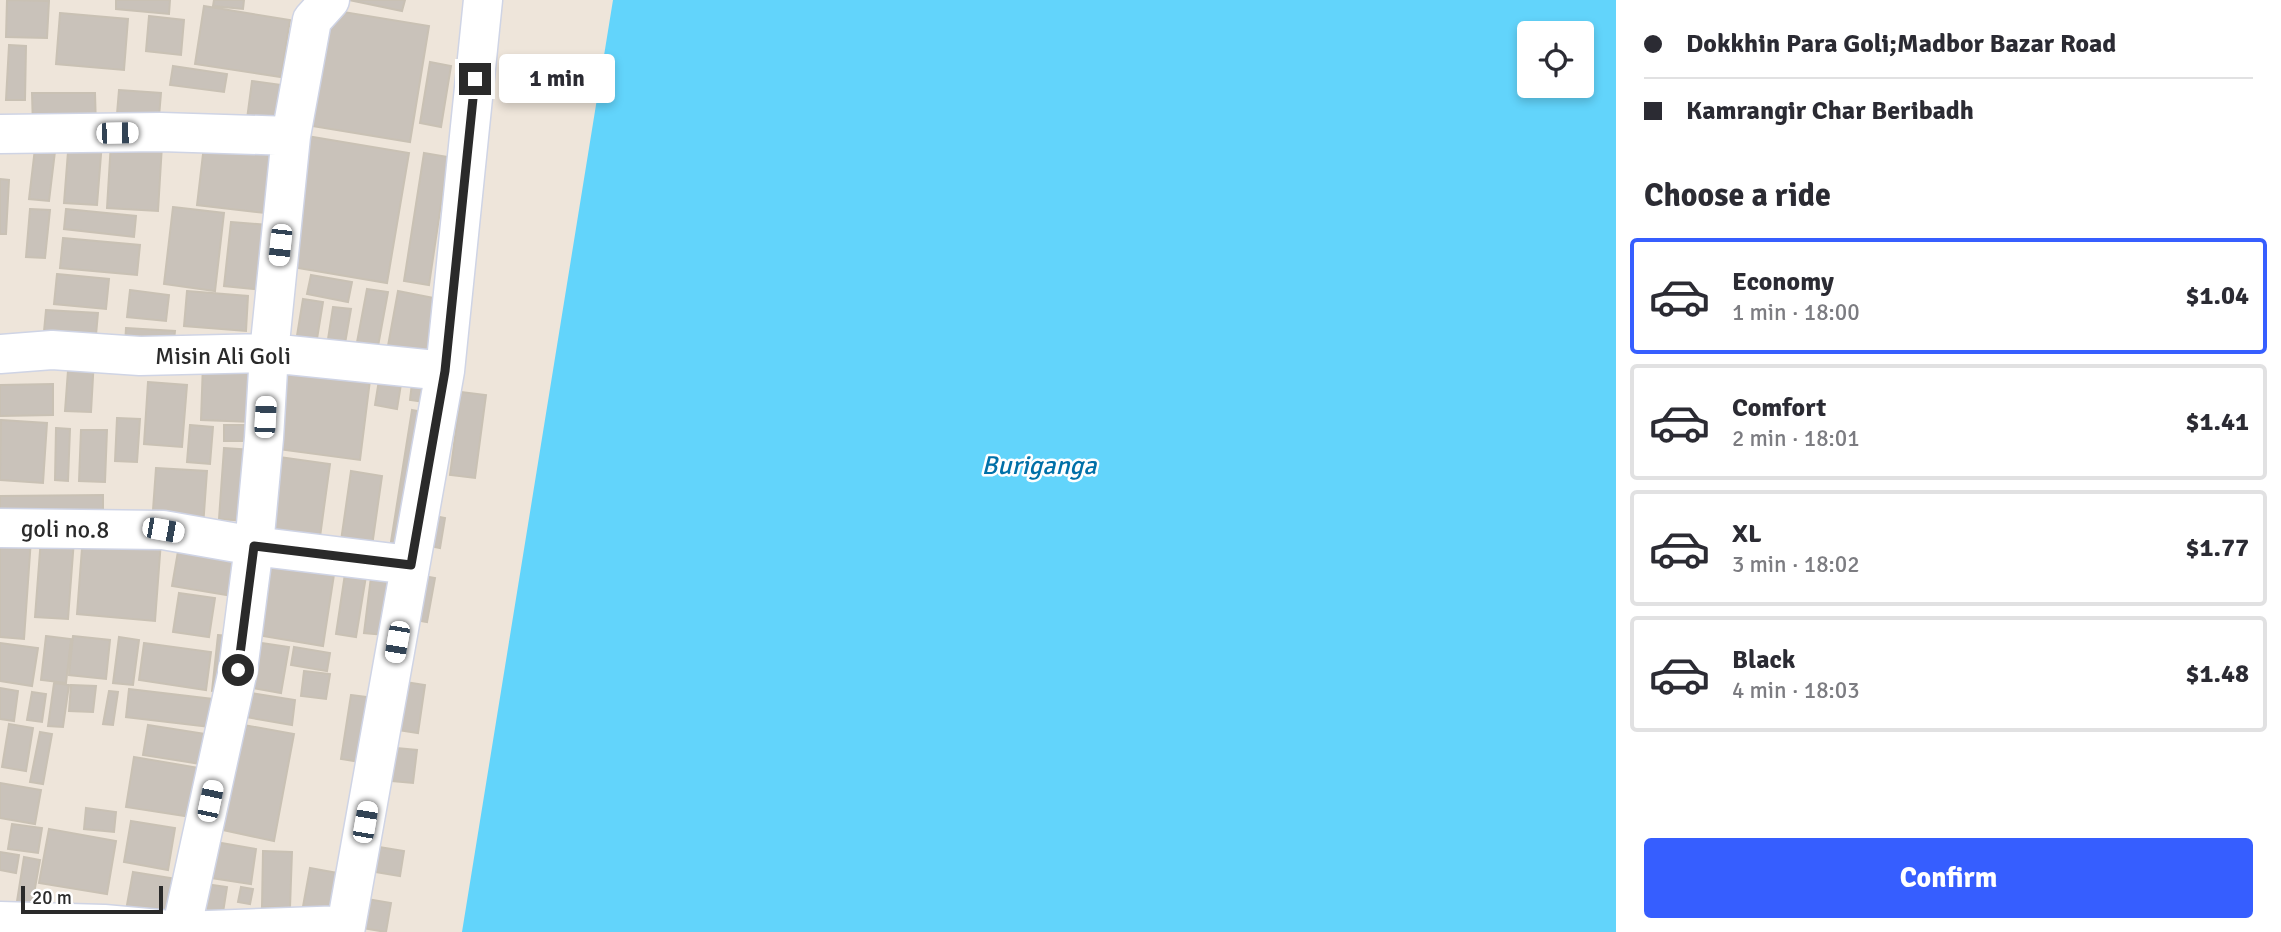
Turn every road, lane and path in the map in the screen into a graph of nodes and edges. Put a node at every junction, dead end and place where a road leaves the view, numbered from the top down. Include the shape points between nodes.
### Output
1 (330, 0) edge
2 (483, 0) edge
3 (0, 134) edge
4 (291, 136) junction
5 (0, 354) edge
6 (269, 354) junction
7 (445, 371) junction
8 (0, 528) edge
9 (254, 546) junction
10 (411, 565) junction
11 (0, 921) edge
12 (346, 929) edge
13 (181, 931) edge

1 - 4 street via 312,20
2 - 7 street
3 - 4 street
4 - 6 street
5 - 6 street, Misin Ali Goli via 51,350 140,356
6 - 7 street, Misin Ali Goli
6 - 9 street
7 - 10 street
8 - 9 street, goli no.8 via 163,530
9 - 10 street, goli no.8
9 - 13 street via 238,670
10 - 12 street
11 - 13 street
12 - 13 street

